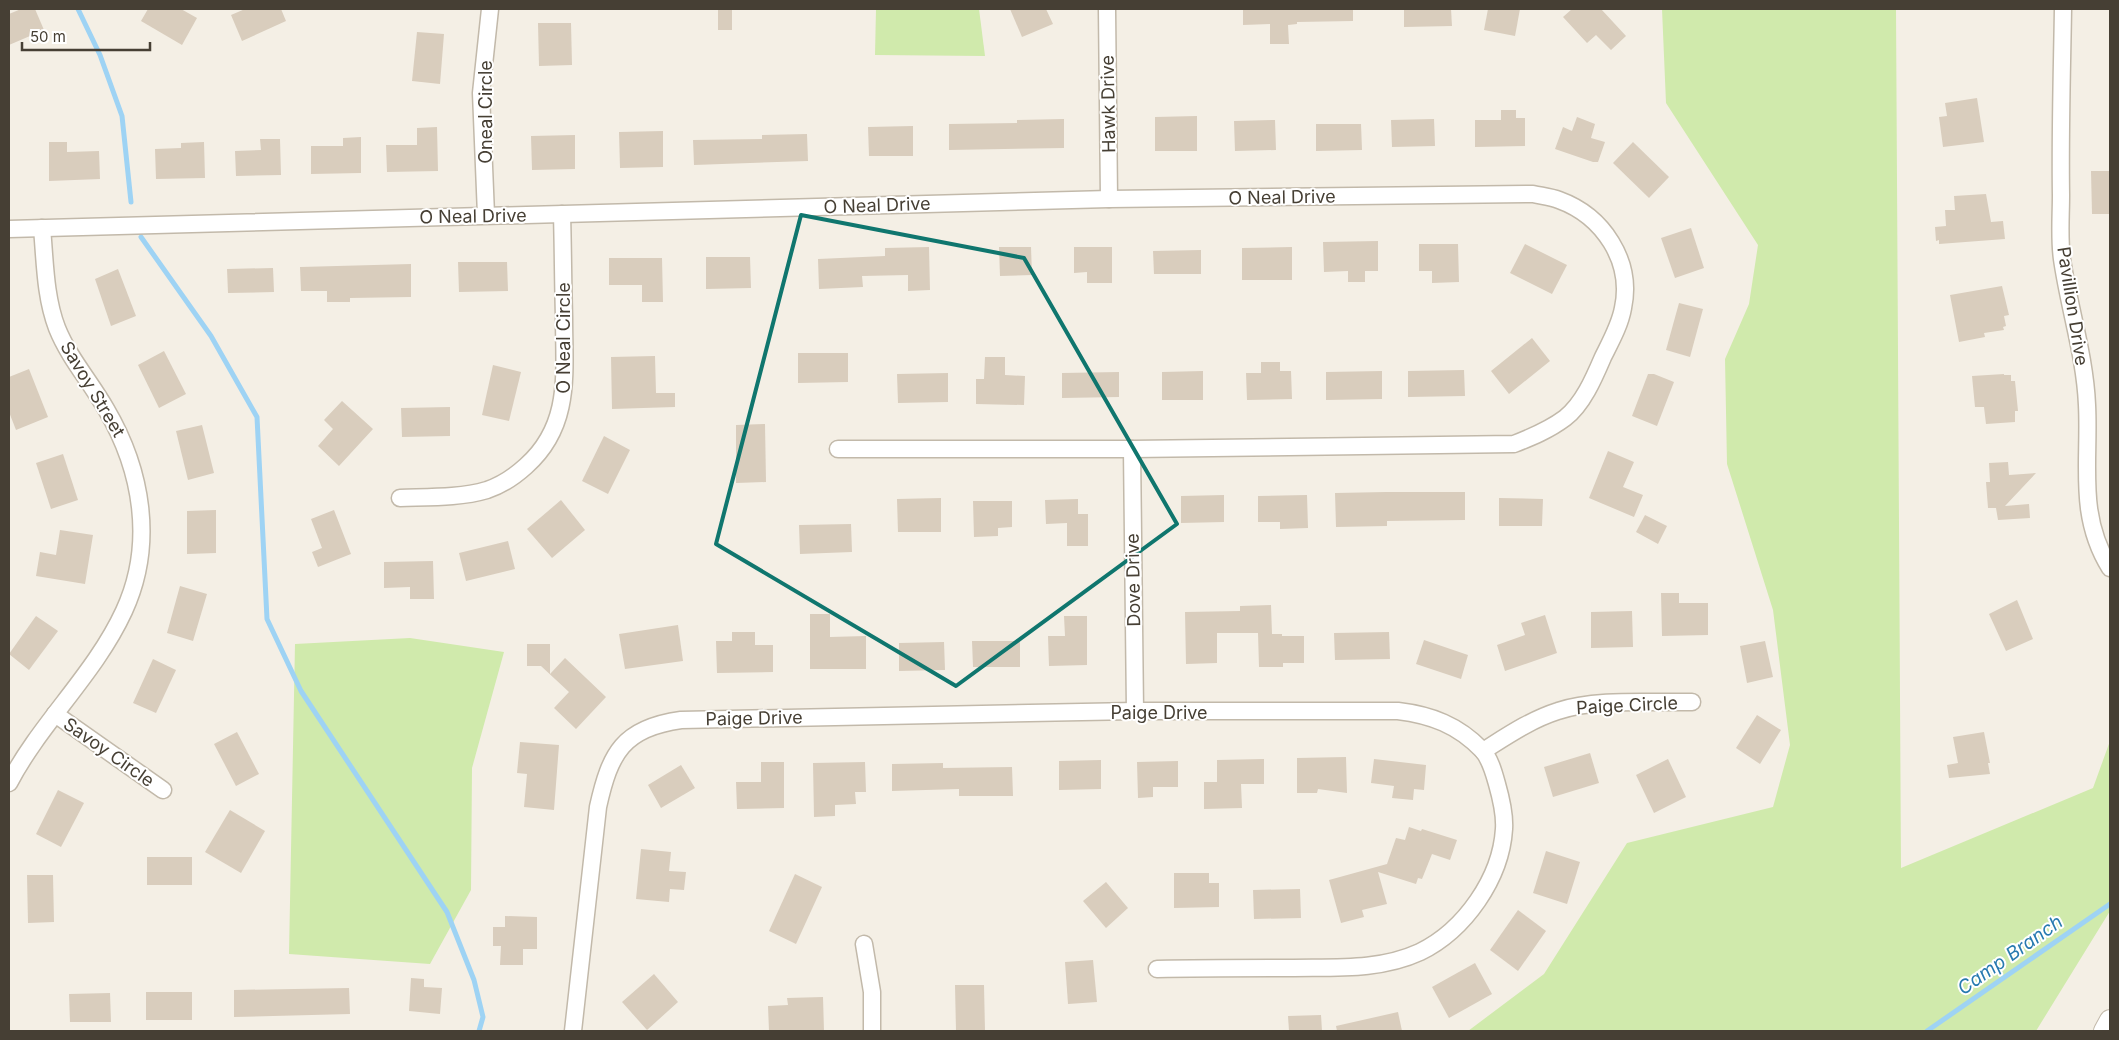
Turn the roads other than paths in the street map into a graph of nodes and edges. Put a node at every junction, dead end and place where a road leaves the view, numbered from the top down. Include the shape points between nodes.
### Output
1 (490, 9) edge
2 (1107, 9) edge
3 (2063, 9) edge
4 (1109, 199) junction
5 (562, 214) junction
6 (486, 216) junction
7 (42, 228) junction
8 (9, 229) edge
9 (1132, 449) junction
10 (838, 450) dead end
11 (400, 498) dead end
12 (2110, 568) edge
13 (1692, 702) dead end
14 (1134, 711) junction
15 (55, 714) junction
16 (1483, 751) junction
17 (9, 783) edge
18 (163, 790) dead end
19 (864, 944) dead end
20 (1157, 969) dead end
21 (2110, 1020) edge
22 (573, 1031) edge
23 (872, 1031) edge
24 (2104, 1031) edge

1 - 6 street, Oneal Circle via 481,93
2 - 4 street, Hawk Drive
3 - 12 street, Pavillion Drive via 2062,258 2084,373 2086,490 2091,524
4 - 5 street, O Neal Drive
4 - 9 street, O Neal Drive via 1533,194 1558,199 1595,221 1617,252 1625,288 1619,324 1580,401 1566,417 1514,444
5 - 6 street, O Neal Drive
5 - 11 street, O Neal Circle via 563,402 548,441 519,473 487,490
6 - 7 street, O Neal Drive
7 - 8 street, O Neal Drive
7 - 15 street, Savoy Street via 52,313 66,346 125,444 136,474 141,513 140,557 125,609 97,657
9 - 10 street, O Neal Drive
9 - 14 street, Dove Drive
13 - 16 street, Paige Circle via 1608,704 1560,710 1523,726
14 - 16 street, Paige Drive via 1398,711 1438,719 1459,730
14 - 22 street, Paige Drive via 681,720 644,728 626,741 604,778
15 - 17 street, Savoy Street
15 - 18 street, Savoy Circle
16 - 20 street, Paige Drive via 1494,771 1501,798 1504,828 1500,851 1493,874 1480,895 1463,918 1441,938 1420,952 1375,966
19 - 23 street via 872,992
21 - 24 street

